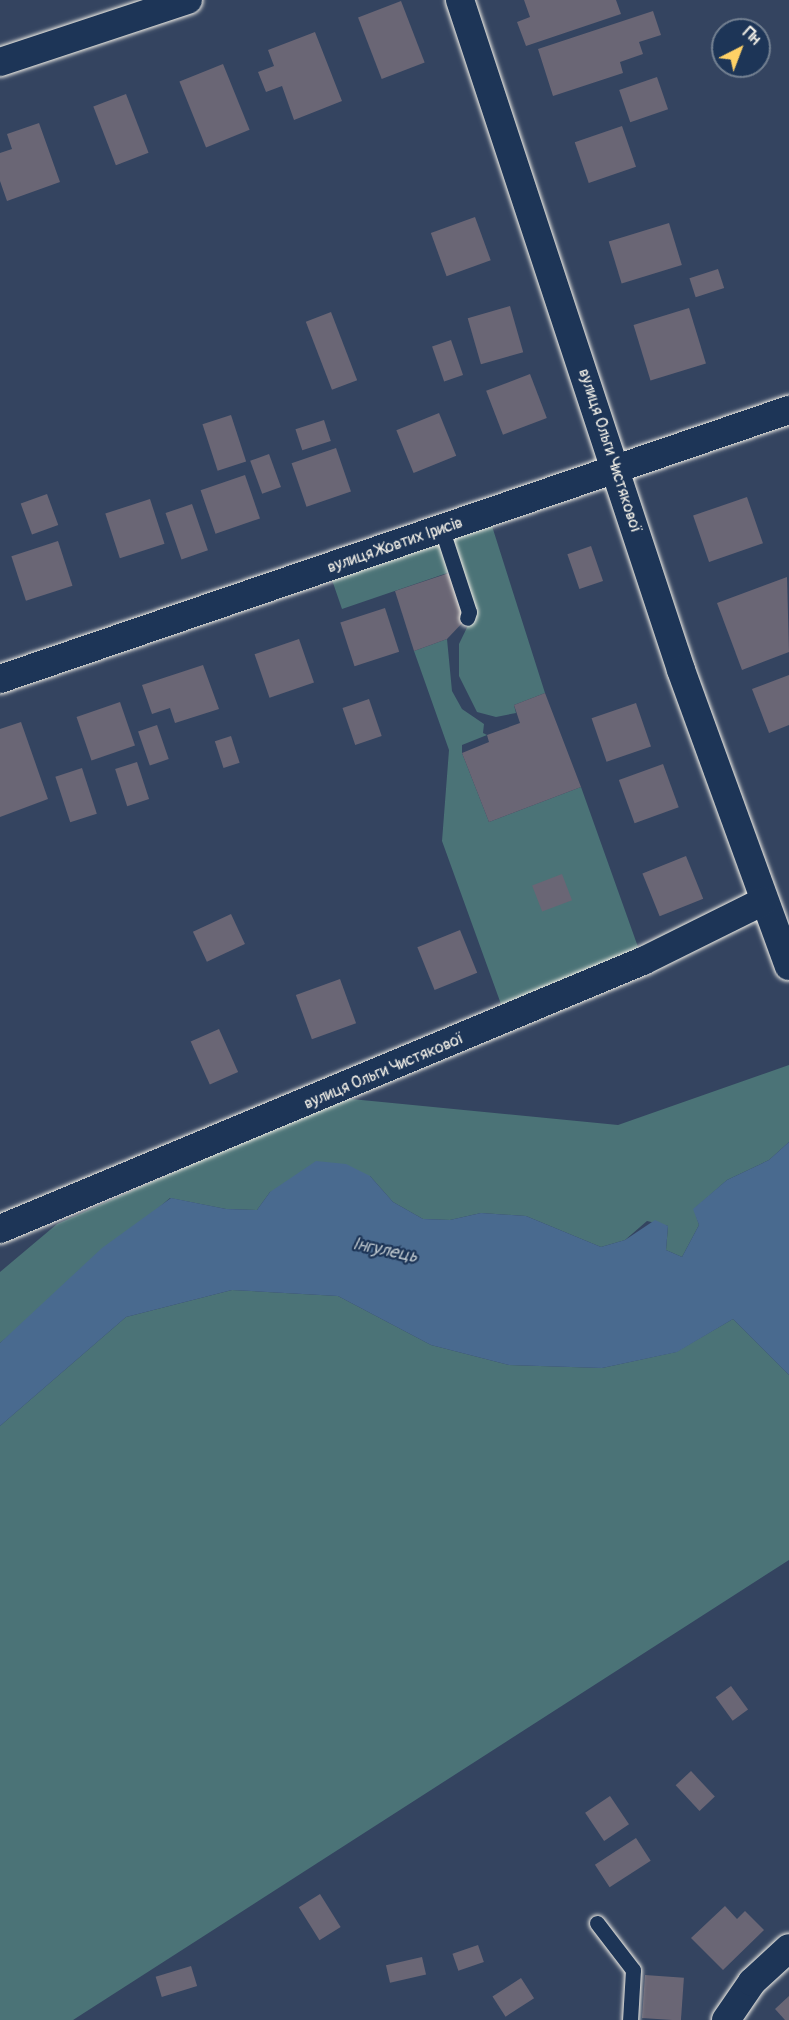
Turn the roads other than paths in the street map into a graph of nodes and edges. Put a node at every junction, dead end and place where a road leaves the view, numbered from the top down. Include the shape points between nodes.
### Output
1 (188, 0) edge
2 (460, 0) edge
3 (0, 62) edge
4 (789, 410) edge
5 (616, 467) junction
6 (442, 530) junction
7 (467, 618) dead end
8 (0, 679) edge
9 (764, 901) junction
10 (789, 966) edge
11 (0, 1229) edge
12 (597, 1923) dead end
13 (789, 1948) edge
14 (630, 2020) edge
15 (726, 2020) edge

1 - 3 street
2 - 5 street, вулиця Ольги Чистякової
4 - 5 street, вулиця Жовтих Ірисів
5 - 6 street, вулиця Жовтих Ірисів
5 - 9 street, вулиця Ольги Чистякової via 681,670
6 - 7 lane via 469,612
6 - 8 street, вулиця Жовтих Ірисів
9 - 10 street, вулиця Ольги Чистякової
9 - 11 street, вулиця Ольги Чистякової via 643,961
12 - 14 lane via 633,1970
13 - 15 street via 752,1982

